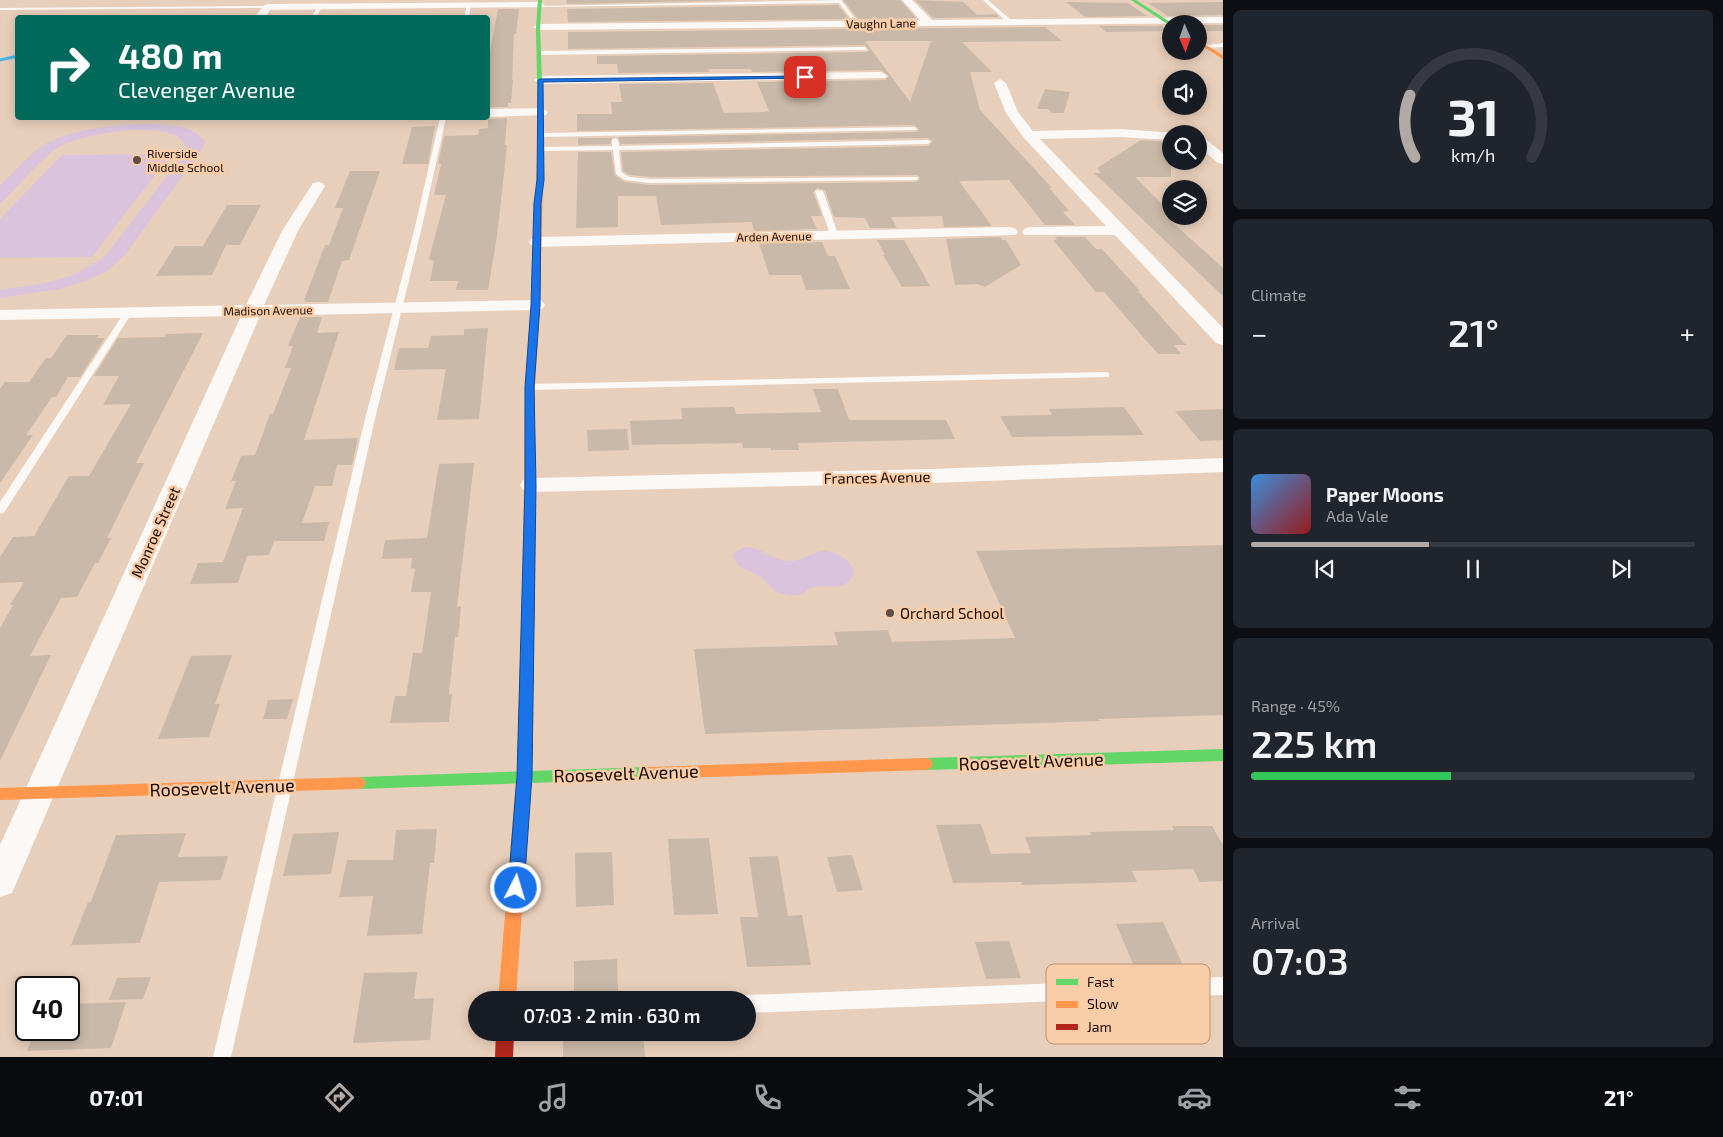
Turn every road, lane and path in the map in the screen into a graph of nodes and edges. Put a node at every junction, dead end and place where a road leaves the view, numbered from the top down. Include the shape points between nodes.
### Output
1 (907, 0) edge
2 (984, 0) edge
3 (1133, 0) edge
4 (839, 1) edge
5 (323, 3) edge
6 (386, 3) edge
7 (452, 3) edge
8 (540, 4) edge
9 (397, 6) junction
10 (469, 6) junction
11 (221, 8) junction
12 (267, 8) junction
13 (0, 9) edge
14 (216, 13) dead end
15 (261, 15) edge
16 (315, 15) edge
17 (393, 15) edge
18 (467, 15) edge
19 (1162, 18) edge
20 (1223, 20) edge
21 (1208, 21) edge
22 (1010, 22) junction
23 (1162, 22) edge
24 (929, 23) junction
25 (858, 24) junction
26 (538, 27) junction
27 (1208, 44) edge
28 (1223, 45) edge
29 (1208, 48) edge
30 (865, 49) dead end
31 (539, 53) junction
32 (1223, 57) edge
33 (881, 76) dead end
34 (540, 80) junction
35 (1000, 83) dead end
36 (542, 112) junction
37 (490, 113) edge
38 (443, 120) edge
39 (914, 129) dead end
40 (541, 134) junction
41 (614, 134) junction
42 (1029, 135) junction
43 (1162, 135) edge
44 (1207, 138) edge
45 (1215, 138) dead end
46 (928, 142) dead end
47 (1207, 146) edge
48 (615, 148) junction
49 (541, 149) junction
50 (1223, 160) edge
51 (916, 178) dead end
52 (318, 186) dead end
53 (819, 191) dead end
54 (1119, 230) junction
55 (1010, 232) dead end
56 (1030, 232) dead end
57 (834, 234) junction
58 (537, 242) junction
59 (536, 305) junction
60 (397, 307) junction
61 (253, 310) junction
62 (128, 312) junction
63 (0, 315) edge
64 (1223, 339) edge
65 (1106, 375) dead end
66 (530, 387) junction
67 (1223, 465) edge
68 (531, 485) junction
69 (0, 510) edge
70 (1223, 755) edge
71 (525, 776) junction
72 (284, 785) junction
73 (0, 794) edge
74 (39, 794) junction
75 (0, 882) edge
76 (1210, 986) edge
77 (1223, 986) edge
78 (508, 991) edge
79 (1046, 993) edge
80 (756, 1004) edge
81 (505, 1041) edge
82 (222, 1057) edge
83 (504, 1057) edge

1 - 24 street
2 - 22 lane
3 - 19 street
4 - 8 lane
4 - 25 lane
5 - 6 street
5 - 12 street
5 - 16 lane
6 - 9 street
7 - 9 street
7 - 10 street
8 - 10 street
8 - 26 street
9 - 17 street
10 - 18 lane
11 - 12 lane
11 - 13 lane
11 - 14 lane
12 - 15 street
20 - 21 street, Vaughn Lane
22 - 23 street, Vaughn Lane
22 - 24 street, Vaughn Lane
24 - 25 street, Vaughn Lane
25 - 26 street, Vaughn Lane
26 - 31 street
27 - 28 lane
29 - 32 street
30 - 31 lane
31 - 34 street
33 - 34 street
34 - 36 street
35 - 42 street via 1012,113
36 - 37 street
36 - 40 street
38 - 60 lane via 430,186
39 - 41 lane
40 - 41 lane
40 - 49 street
41 - 48 lane
42 - 43 street
42 - 54 street
44 - 45 street
46 - 48 lane
47 - 50 street
48 - 49 lane
48 - 51 lane via 618,173 627,179
49 - 58 street
52 - 61 street, Monroe Street via 290,231
53 - 57 lane
54 - 56 street
54 - 64 street
55 - 57 street, Arden Avenue
57 - 58 street, Arden Avenue
58 - 59 street
59 - 60 street, Madison Avenue
59 - 66 street
60 - 61 street, Madison Avenue
60 - 72 lane
61 - 62 street, Madison Avenue
61 - 74 street, Monroe Street
62 - 63 street, Madison Avenue
62 - 69 lane
65 - 66 lane
66 - 68 street
67 - 68 street, Frances Avenue via 931,476
68 - 71 street
70 - 71 street, Roosevelt Avenue
71 - 72 street, Roosevelt Avenue
71 - 78 street
72 - 74 street, Roosevelt Avenue
72 - 82 lane
73 - 74 street, Roosevelt Avenue
74 - 75 street, Monroe Street
76 - 77 lane
79 - 80 lane
81 - 83 street

